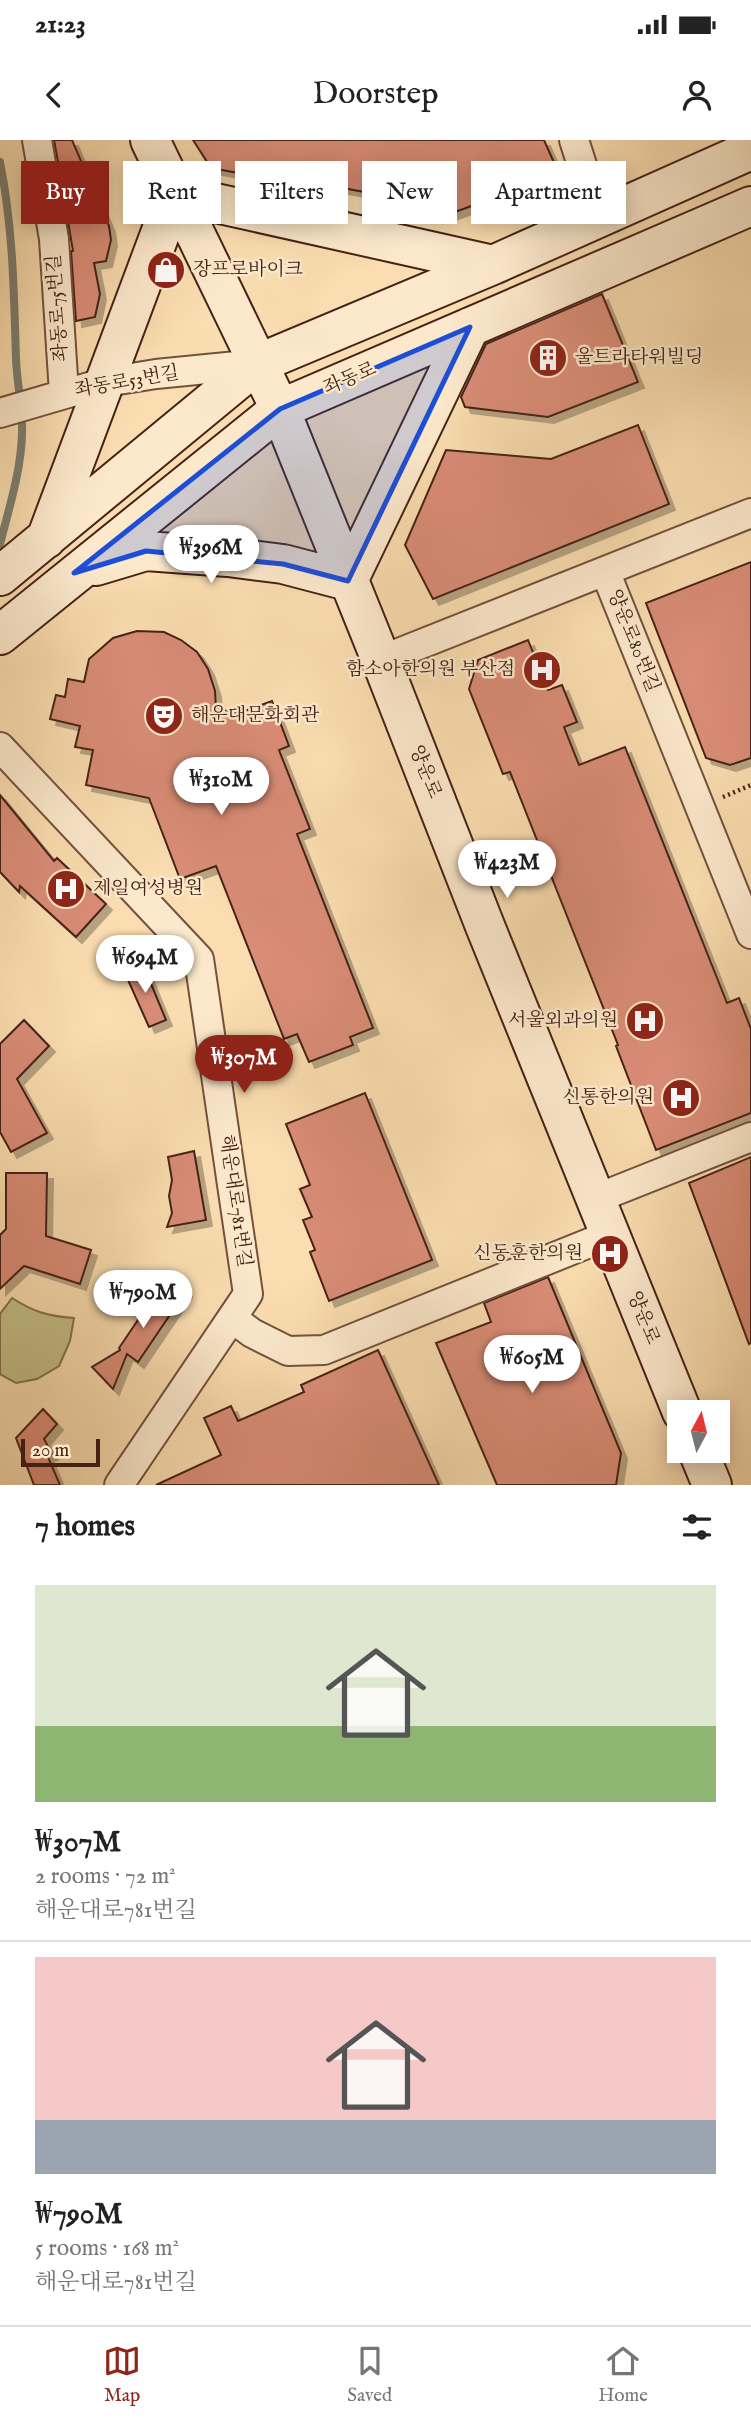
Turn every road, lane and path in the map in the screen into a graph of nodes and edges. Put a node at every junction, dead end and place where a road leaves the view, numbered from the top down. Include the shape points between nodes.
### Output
1 (37, 140) edge
2 (150, 140) edge
3 (574, 140) edge
4 (751, 150) edge
5 (160, 161) edge
6 (581, 161) edge
7 (221, 204) edge
8 (626, 206) edge
9 (751, 206) edge
10 (164, 224) edge
11 (189, 224) edge
12 (585, 224) edge
13 (493, 265) junction
14 (470, 327) junction
15 (257, 364) junction
16 (106, 382) junction
17 (64, 393) junction
18 (280, 409) junction
19 (0, 413) edge
20 (751, 513) edge
21 (45, 540) junction
22 (605, 571) junction
23 (74, 573) junction
24 (0, 576) edge
25 (348, 581) junction
26 (0, 635) edge
27 (381, 660) junction
28 (0, 747) edge
29 (751, 934) edge
30 (751, 1137) edge
31 (595, 1199) junction
32 (609, 1236) junction
33 (232, 1318) junction
34 (677, 1400) edge
35 (703, 1463) edge
36 (119, 1485) edge
37 (712, 1485) edge

1 - 17 street, 좌동로75번길 via 54,239
2 - 5 main road, 양운로
3 - 6 street
4 - 8 main road
7 - 13 main road
9 - 14 main road, 좌동로
10 - 16 main road
11 - 15 main road, 양운로
12 - 13 main road
13 - 15 main road
14 - 18 main road, 좌동로
14 - 25 main road
15 - 16 street, 좌동로53번길
15 - 18 main road, 양운로
15 - 21 main road
16 - 17 street, 좌동로53번길
16 - 21 main road
17 - 19 street, 좌동로53번길
18 - 23 main road, 좌동로
18 - 25 main road, 양운로
20 - 22 street
21 - 24 main road
22 - 27 street, 양운로80번길
22 - 29 street, 양운로80번길
23 - 25 main road via 146,551 283,564
23 - 26 main road, 좌동로
25 - 27 main road, 양운로
27 - 31 main road, 양운로
28 - 33 street, 해운대로781번길 via 199,958 248,1294
30 - 31 street
31 - 32 main road, 양운로
32 - 33 street via 324,1350 288,1351 252,1334
32 - 34 main road, 양운로
33 - 36 street, 해운대로781번길
35 - 37 main road

